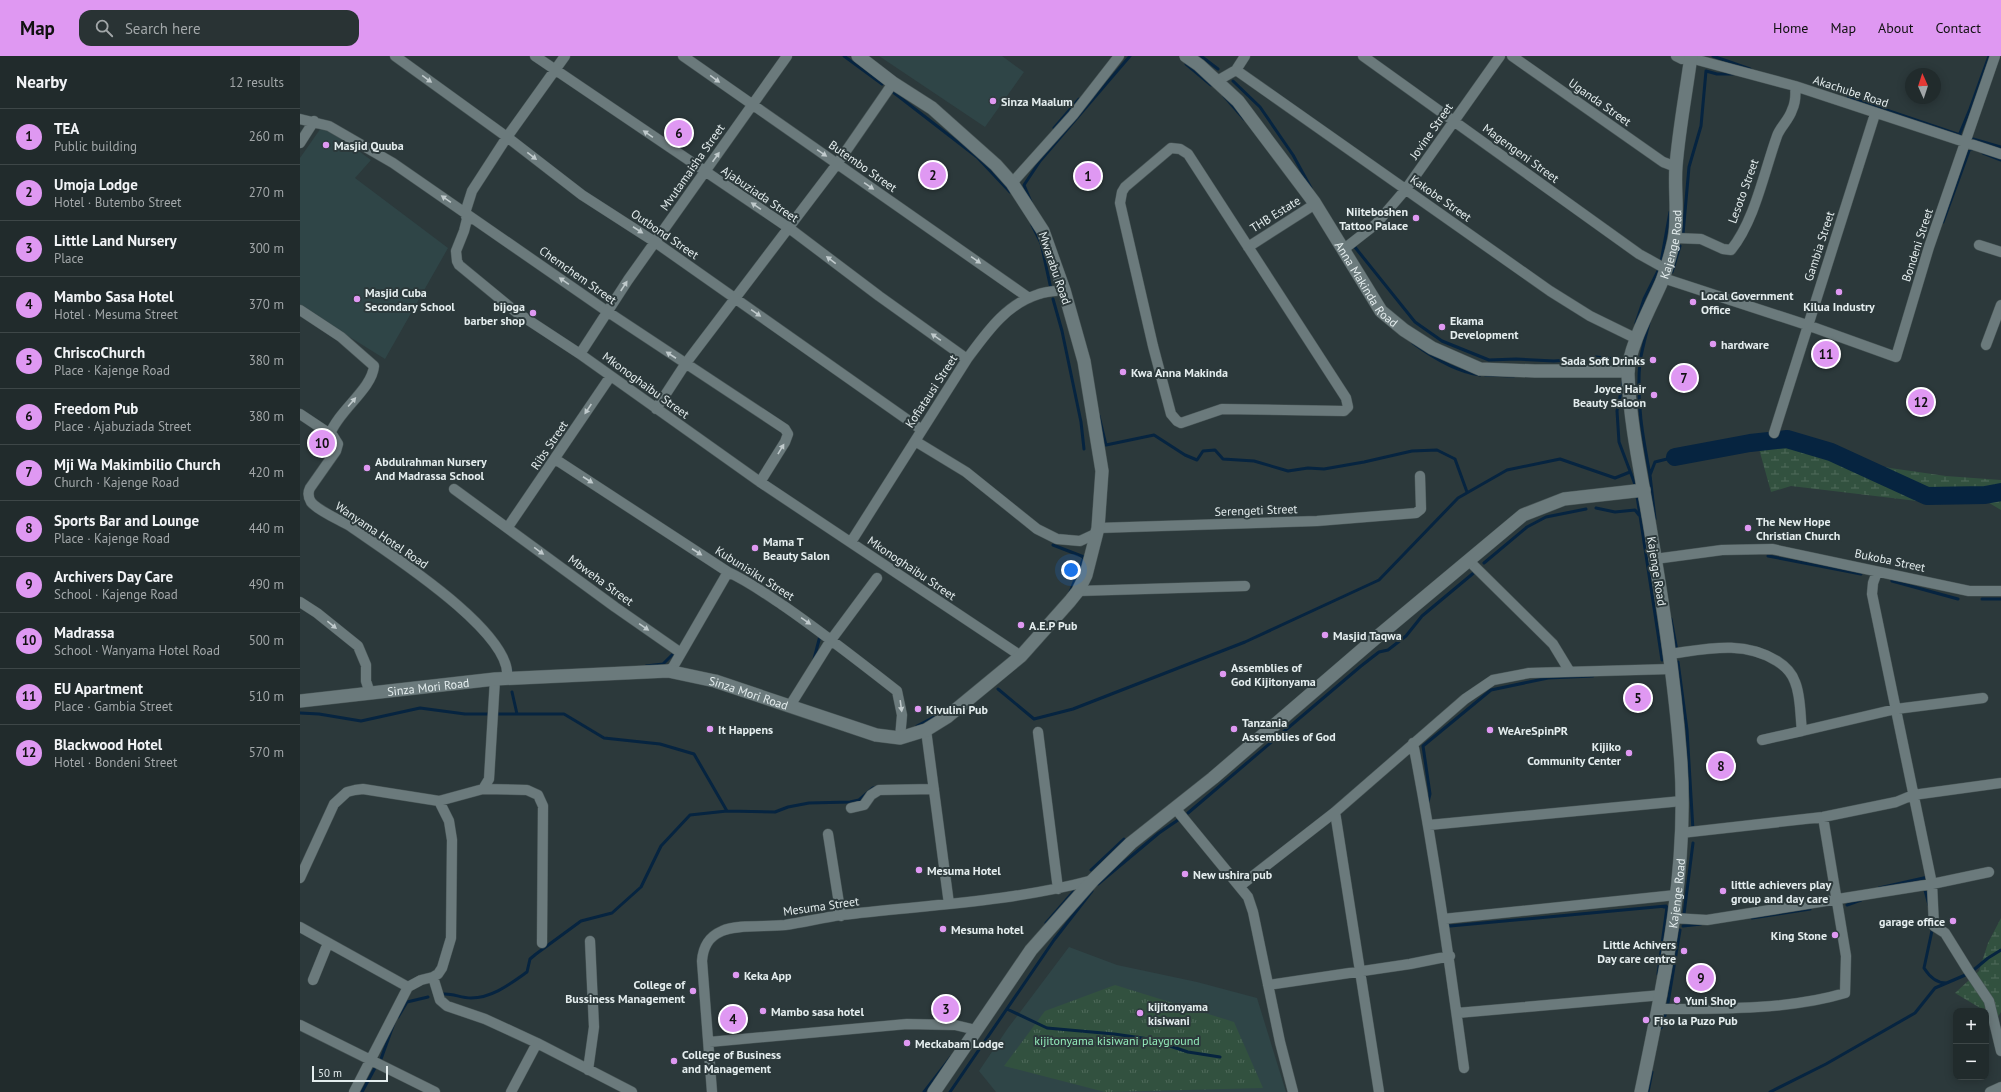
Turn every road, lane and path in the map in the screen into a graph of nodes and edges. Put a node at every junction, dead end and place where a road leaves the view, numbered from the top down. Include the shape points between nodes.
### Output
1 (395, 56) edge
2 (535, 56) edge
3 (565, 56) edge
4 (683, 56) edge
5 (787, 56) edge
6 (858, 56) edge
7 (1119, 56) edge
8 (1186, 56) edge
9 (1245, 56) edge
10 (1363, 56) edge
11 (1500, 56) edge
12 (1512, 56) edge
13 (1676, 56) edge
14 (1995, 56) edge
15 (1690, 57) edge
16 (554, 70) junction
17 (1236, 70) junction
18 (1217, 81) junction
19 (893, 83) junction
20 (1794, 86) junction
21 (752, 105) junction
22 (1875, 114) junction
23 (300, 119) edge
24 (1454, 120) junction
25 (314, 121) junction
26 (507, 136) junction
27 (1966, 142) junction
28 (300, 143) edge
29 (2001, 154) edge
30 (837, 164) junction
31 (1676, 167) junction
32 (705, 172) junction
33 (1012, 183) junction
34 (1406, 189) junction
35 (1314, 202) junction
36 (465, 213) junction
37 (788, 228) junction
38 (1675, 238) junction
39 (655, 242) junction
40 (1979, 245) dead end
41 (1248, 247) junction
42 (1344, 249) junction
43 (2001, 252) edge
44 (1665, 273) junction
45 (1064, 290) junction
46 (734, 298) junction
47 (1029, 298) junction
48 (2001, 305) edge
49 (300, 310) edge
50 (608, 312) junction
51 (1807, 325) junction
52 (1637, 339) junction
53 (1986, 345) dead end
54 (580, 354) junction
55 (1896, 357) joint
56 (967, 359) junction
57 (686, 363) junction
58 (1624, 370) junction
59 (610, 377) junction
60 (656, 409) junction
61 (302, 420) edge
62 (922, 430) junction
63 (1774, 433) dead end
64 (330, 434) junction
65 (915, 440) junction
66 (556, 459) junction
67 (1420, 476) dead end
68 (760, 482) junction
69 (454, 489) dead end
70 (1644, 490) junction
71 (508, 527) junction
72 (1096, 531) junction
73 (851, 542) junction
74 (1655, 559) junction
75 (1468, 560) junction
76 (728, 572) junction
77 (1876, 572) junction
78 (877, 578) dead end
79 (1245, 586) dead end
80 (1078, 591) junction
81 (2001, 591) edge
82 (300, 602) edge
83 (830, 640) junction
84 (681, 653) junction
85 (1669, 654) junction
86 (1021, 656) junction
87 (1671, 670) junction
88 (668, 671) junction
89 (1570, 672) junction
90 (501, 678) junction
91 (370, 693) junction
92 (1983, 698) dead end
93 (300, 701) edge
94 (792, 708) junction
95 (1896, 709) junction
96 (926, 730) junction
97 (1802, 731) junction
98 (1038, 732) dead end
99 (900, 738) junction
100 (1762, 740) dead end
101 (1413, 743) junction
102 (2001, 783) edge
103 (483, 789) junction
104 (934, 789) junction
105 (1913, 795) junction
106 (1682, 801) junction
107 (439, 802) junction
108 (851, 808) dead end
109 (1175, 808) junction
110 (1335, 812) junction
111 (1823, 817) junction
112 (1429, 824) junction
113 (1681, 833) junction
114 (828, 834) dead end
115 (1989, 872) dead end
116 (300, 878) edge
117 (1092, 880) junction
118 (1932, 884) junction
119 (1240, 886) junction
120 (1058, 889) junction
121 (1676, 895) junction
122 (1838, 900) junction
123 (949, 904) junction
124 (841, 916) junction
125 (1673, 918) junction
126 (1444, 919) junction
127 (300, 927) edge
128 (590, 941) dead end
129 (328, 943) junction
130 (542, 943) dead end
131 (1450, 956) junction
132 (1359, 972) junction
133 (433, 977) junction
134 (313, 980) dead end
135 (1268, 985) junction
136 (408, 987) junction
137 (1662, 995) junction
138 (1658, 1009) junction
139 (1457, 1012) junction
140 (300, 1025) edge
141 (976, 1030) junction
142 (709, 1042) junction
143 (537, 1044) junction
144 (2001, 1051) edge
145 (371, 1061) junction
146 (1464, 1068) dead end
147 (588, 1070) junction
148 (354, 1092) edge
149 (435, 1092) edge
150 (511, 1092) edge
151 (632, 1092) edge
152 (712, 1092) edge
153 (934, 1092) edge
154 (1293, 1092) edge
155 (1379, 1092) edge
156 (1641, 1092) edge

1 -> 26 street, Outbond Street
2 - 16 street, Ajabuziada Street
3 - 16 street, Mkonoghaibu Street
4 -> 21 street, Butembo Street
5 - 21 street, Mvutamaisha Street
6 - 19 street, Mwarabu Road
7 - 33 street via 1073,115
8 - 18 street, Anna Makinda Road
9 - 17 street
10 - 24 street, Magengeni Street via 1426,103
11 - 24 street, Jovine Street
12 - 31 street, Uganda Street via 1664,162
13 - 15 street, Akachube Road via 1682,59
14 - 27 street, Bondeni Street
15 - 20 street, Akachube Road
15 - 31 street, Kajenge Road
16 - 26 street, Mkonoghaibu Street
32 -> 16 street, Ajabuziada Street
17 - 18 street
17 - 34 street, Kakobe Street
18 - 35 street, Anna Makinda Road via 1238,101
19 - 30 street
19 - 33 street, Mwarabu Road via 932,108 996,165
20 - 22 street, Akachube Road
20 - 38 street, Lesoto Street via 1796,96 1792,111 1778,134 1746,228 1735,245 1731,250 1702,239
21 -> 30 street, Butembo Street
32 -> 21 street, Mvutamaisha Street
22 - 27 street, Akachube Road
22 - 51 street, Gambia Street
23 - 25 street, Chemchem Street
24 - 34 street, Jovine Street
24 - 44 street, Magengeni Street
25 - 28 street
36 -> 25 street, Chemchem Street via 393,163 329,126
26 - 36 street, Mkonoghaibu Street via 472,191
26 -> 39 street, Outbond Street via 582,195
27 - 29 street, Akachube Road
27 - 55 street, Bondeni Street via 1929,247
30 - 37 street
30 -> 47 street, Butembo Street
31 - 38 street, Kajenge Road
37 -> 32 street, Ajabuziada Street
32 - 39 street, Mvutamaisha Street
33 - 45 street, Mwarabu Road via 1043,231
34 - 42 street, Jovine Street via 1376,224
34 - 52 street, Kakobe Street via 1550,292 1590,316
35 - 41 street, THB Estate via 1312,206
35 - 42 street, Anna Makinda Road
50 -> 36 street, Chemchem Street
36 - 54 street, Mkonoghaibu Street via 467,219 456,251 459,265 516,312
37 - 46 street
56 -> 37 street, Ajabuziada Street
38 - 44 street, Kajenge Road
39 - 46 street, Outbond Street
50 -> 39 street, Mvutamaisha Street
40 - 43 street
41 - 41 street via 1346,398 1348,407 1344,411 1222,409 1181,423 1172,414 1153,346 1120,203 1122,192 1171,148 1183,150
42 - 58 street, Anna Makinda Road via 1381,311 1404,330 1453,359 1480,369
44 - 51 street, Magengeni Street
44 - 52 street, Kajenge Road
45 - 47 street, Kofiatausi Street via 1041,293
45 - 72 street, Mwarabu Road via 1084,361 1102,471
46 - 57 street
46 -> 62 street, Outbond Street
47 - 56 street, Kofiatausi Street via 1002,316
48 - 53 street
64 -> 49 street via 334,424 372,376 374,366 341,337
50 - 54 street, Mvutamaisha Street
57 -> 50 street, Chemchem Street
51 - 55 street, Magengeni Street
51 - 63 street, Gambia Street
52 - 58 street, Kajenge Road
54 - 59 street, Mkonoghaibu Street
56 - 62 street, Kofiatausi Street
57 - 60 street
68 -> 57 street, Chemchem Street via 785,442 788,434 785,429
58 - 70 street, Kajenge Road
59 - 60 street, Mkonoghaibu Street
59 -> 66 street, Ribs Street
60 - 68 street, Mkonoghaibu Street
61 - 64 street
62 - 65 street, Kofiatausi Street
64 - 90 street, Wanyama Hotel Road via 337,441 337,448 310,488 311,502 426,580 468,613 505,659
65 - 72 street, Serengeti Street via 966,472 1037,529 1057,539 1080,541
65 - 73 street, Kofiatausi Street
66 - 71 street, Ribs Street
66 -> 76 street, Kubunisiku Street
67 - 72 street, Serengeti Street via 1421,509 1416,513 1318,521
68 - 73 street, Mkonoghaibu Street
69 - 71 street, Mbweha Street
70 - 74 street, Kajenge Road
70 - 75 street via 1564,500 1523,515
71 -> 84 street, Mbweha Street
72 - 80 street, Sinza Mori Road via 1086,575
73 - 86 street, Mkonoghaibu Street
74 - 77 street, Bukoba Street via 1722,550 1772,549
74 - 85 street, Kajenge Road
75 - 89 street via 1553,644
75 - 109 street
76 -> 83 street, Kubunisiku Street via 763,592
76 - 84 street
77 - 81 street, Bukoba Street via 1969,591
77 - 95 street via 1872,594
78 - 83 street
79 - 80 street
80 - 86 street, Sinza Mori Road
82 -> 91 street via 358,646 366,665 366,681
83 - 94 street via 791,704
83 -> 99 street, Kubunisiku Street via 897,691 902,715
84 - 88 street
85 - 87 street, Kajenge Road
85 - 97 street via 1733,648 1765,653 1784,666 1795,682
86 - 96 street, Sinza Mori Road via 947,717
87 - 89 street
87 - 106 street, Kajenge Road via 1680,753
88 - 90 street, Sinza Mori Road
88 - 94 street, Sinza Mori Road via 715,681
89 - 101 street via 1529,673 1493,680 1465,699
90 - 91 street, Sinza Mori Road
90 - 103 street via 489,780
91 - 93 street, Sinza Mori Road
92 - 95 street
94 - 99 street, Sinza Mori Road via 876,735
95 - 97 street
95 - 105 street
96 - 99 street, Sinza Mori Road
96 - 104 street
97 - 100 street
98 - 120 street
101 - 110 street
101 - 112 street
102 - 105 street
103 - 107 street
103 - 130 street via 526,790 541,800
104 - 108 street via 879,790 871,795 864,805
104 - 123 street
105 - 111 street via 1896,802
105 - 118 street
106 - 112 street
106 - 113 street, Kajenge Road
107 - 116 street via 363,789 346,792 334,804
107 - 133 street via 449,821 452,840 451,938 442,968
109 - 117 street via 1131,843
109 - 119 street
110 - 119 street
110 - 132 street
111 - 113 street
111 - 122 street
112 - 126 street
113 - 121 street, Kajenge Road
114 - 124 street
115 - 118 street
117 - 120 street, Mesuma Street
117 - 141 street via 1032,950
118 - 122 street
118 - 144 street via 1934,926 1946,933 1989,1001
119 - 135 street via 1248,897 1253,912
120 - 123 street, Mesuma Street
121 - 125 street, Kajenge Road
121 - 126 street
122 - 125 street via 1707,920
122 - 138 street via 1846,956 1845,993 1803,1002
123 - 124 street, Mesuma Street
124 - 142 street, Mesuma Street via 783,925 724,930 714,934 703,951 702,961
125 - 137 street, Kajenge Road
126 - 131 street
127 - 129 street
128 - 147 street via 594,1027
129 - 134 street
129 - 136 street
131 - 132 street
131 - 139 street
132 - 135 street
132 - 155 street
133 - 136 street
133 - 143 street via 443,1004 485,1019
135 - 154 street
136 - 145 street
137 - 138 street, Kajenge Road
137 - 139 street
138 - 156 street, Kajenge Road
139 - 146 street
140 - 145 street
141 - 142 street via 955,1025 907,1024
141 - 153 street
142 - 152 street, Mesuma Street
143 - 147 street
143 - 150 street
145 - 148 street
145 - 149 street
147 - 151 street

